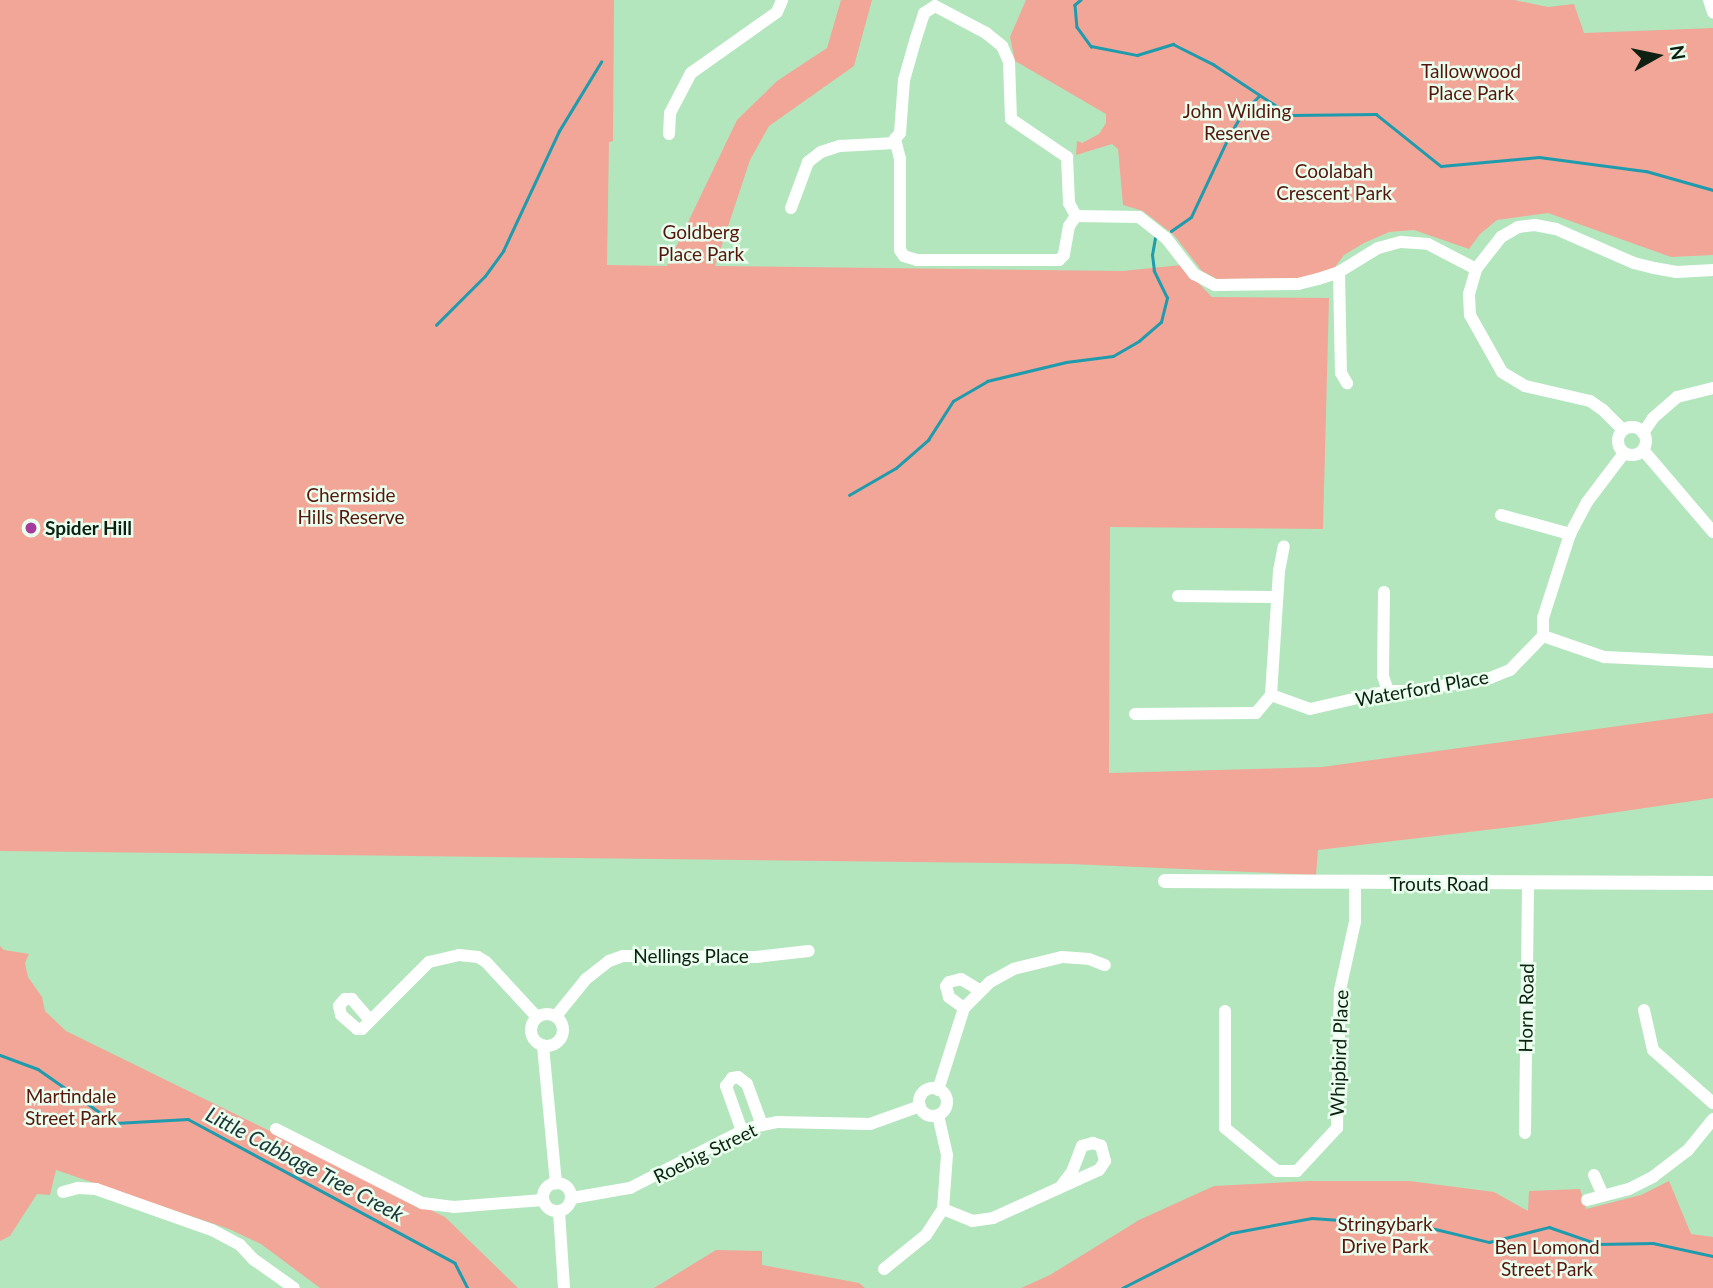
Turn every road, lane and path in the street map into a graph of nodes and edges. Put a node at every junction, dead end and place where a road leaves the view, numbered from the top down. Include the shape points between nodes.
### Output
1 (782, 0) edge
2 (1709, 0) edge
3 (1713, 12) edge
4 (669, 134) dead end
5 (895, 143) junction
6 (790, 208) dead end
7 (1076, 216) junction
8 (1476, 269) junction
9 (1713, 270) edge
10 (1339, 272) junction
11 (1347, 383) dead end
12 (1713, 388) edge
13 (1623, 430) junction
14 (1643, 433) junction
15 (1643, 450) junction
16 (1624, 453) junction
17 (1501, 514) dead end
18 (1713, 531) edge
19 (1570, 534) junction
20 (1284, 546) dead end
21 (1384, 592) dead end
22 (1178, 596) dead end
23 (1277, 597) junction
24 (1543, 636) junction
25 (1713, 662) edge
26 (1388, 691) junction
27 (1272, 695) junction
28 (1135, 714) dead end
29 (1165, 881) dead end
30 (1528, 883) junction
31 (1713, 883) edge
32 (1354, 884) junction
33 (809, 951) dead end
34 (1105, 965) dead end
35 (979, 990) junction
36 (964, 1008) junction
37 (1644, 1010) dead end
38 (1225, 1011) dead end
39 (556, 1016) junction
40 (537, 1017) junction
41 (370, 1020) dead end
42 (543, 1046) junction
43 (939, 1090) junction
44 (1713, 1103) edge
45 (920, 1106) junction
46 (938, 1115) junction
47 (1713, 1119) edge
48 (762, 1125) junction
49 (276, 1129) dead end
50 (742, 1131) junction
51 (1525, 1133) dead end
52 (1594, 1175) dead end
53 (556, 1183) junction
54 (1062, 1185) dead end
55 (63, 1192) dead end
56 (1603, 1195) junction
57 (572, 1198) junction
58 (543, 1200) junction
59 (1587, 1200) dead end
60 (943, 1209) junction
61 (559, 1212) junction
62 (884, 1269) dead end
63 (294, 1288) edge
64 (564, 1288) edge

1 - 4 street via 776,12 691,73 670,113
2 - 3 street
5 - 6 street via 841,146 821,152 808,162
5 - 7 street via 900,159 899,243 910,259 1059,260
5 - 7 street via 900,133 904,80 920,22 930,8 940,6 1002,46 1009,62 1011,119 1067,157 1069,203
7 - 10 street via 1139,217 1208,283 1298,284
8 - 9 street via 1501,237 1518,227 1535,225 1654,268
8 - 10 street via 1427,244 1401,242 1378,248
8 - 13 street via 1469,294 1470,315 1502,372 1525,386 1590,401
10 - 11 street via 1340,373
12 - 14 street via 1677,397
13 - 14 street via 1631,427
13 - 16 street via 1618,442
14 - 15 street
15 - 16 street via 1632,456
15 - 18 street
16 - 19 street via 1587,502
17 - 19 street
19 - 24 street via 1543,618
20 - 23 street
21 - 26 street via 1383,676
22 - 23 street
23 - 27 street
24 - 25 street via 1604,657
24 - 26 street, Waterford Place via 1510,670 1490,678
26 - 27 street, Waterford Place via 1310,709
27 - 28 street via 1256,713
29 - 32 street, Trouts Road
30 - 31 street, Trouts Road
30 - 32 street, Trouts Road
30 - 51 street, Horn Road
32 - 38 street, Whipbird Place via 1355,922 1340,990 1337,1128 1297,1171 1278,1171 1225,1128
33 - 39 street, Nellings Place via 756,957 624,956 586,978
34 - 35 street via 1076,957 1045,960 1013,969
35 - 36 street
35 - 36 street via 961,979 949,982 949,997
36 - 43 street
37 - 44 street via 1653,1051
39 - 40 street
39 - 42 street via 562,1024 560,1039
40 - 41 street via 486,962 459,955 429,962
40 - 42 street via 531,1035
42 - 53 street
43 - 45 street, Roebig Street via 924,1092
43 - 46 street via 946,1100
45 - 46 street via 925,1113
45 - 48 street, Roebig Street via 870,1124
46 - 60 street via 947,1155
47 - 56 street via 1688,1150 1654,1176
48 - 50 street, Roebig Street
48 - 50 street via 747,1084 732,1078 726,1086
49 - 58 street via 422,1203 454,1207
50 - 57 street, Roebig Street via 641,1184
52 - 56 street
53 - 57 street via 569,1188
53 - 58 street via 546,1189
54 - 60 street via 985,1221 972,1221
55 - 63 street via 96,1189 212,1230 240,1245
56 - 59 street
57 - 61 street via 567,1209
58 - 61 street via 550,1210
60 - 62 street via 926,1236
61 - 64 street

